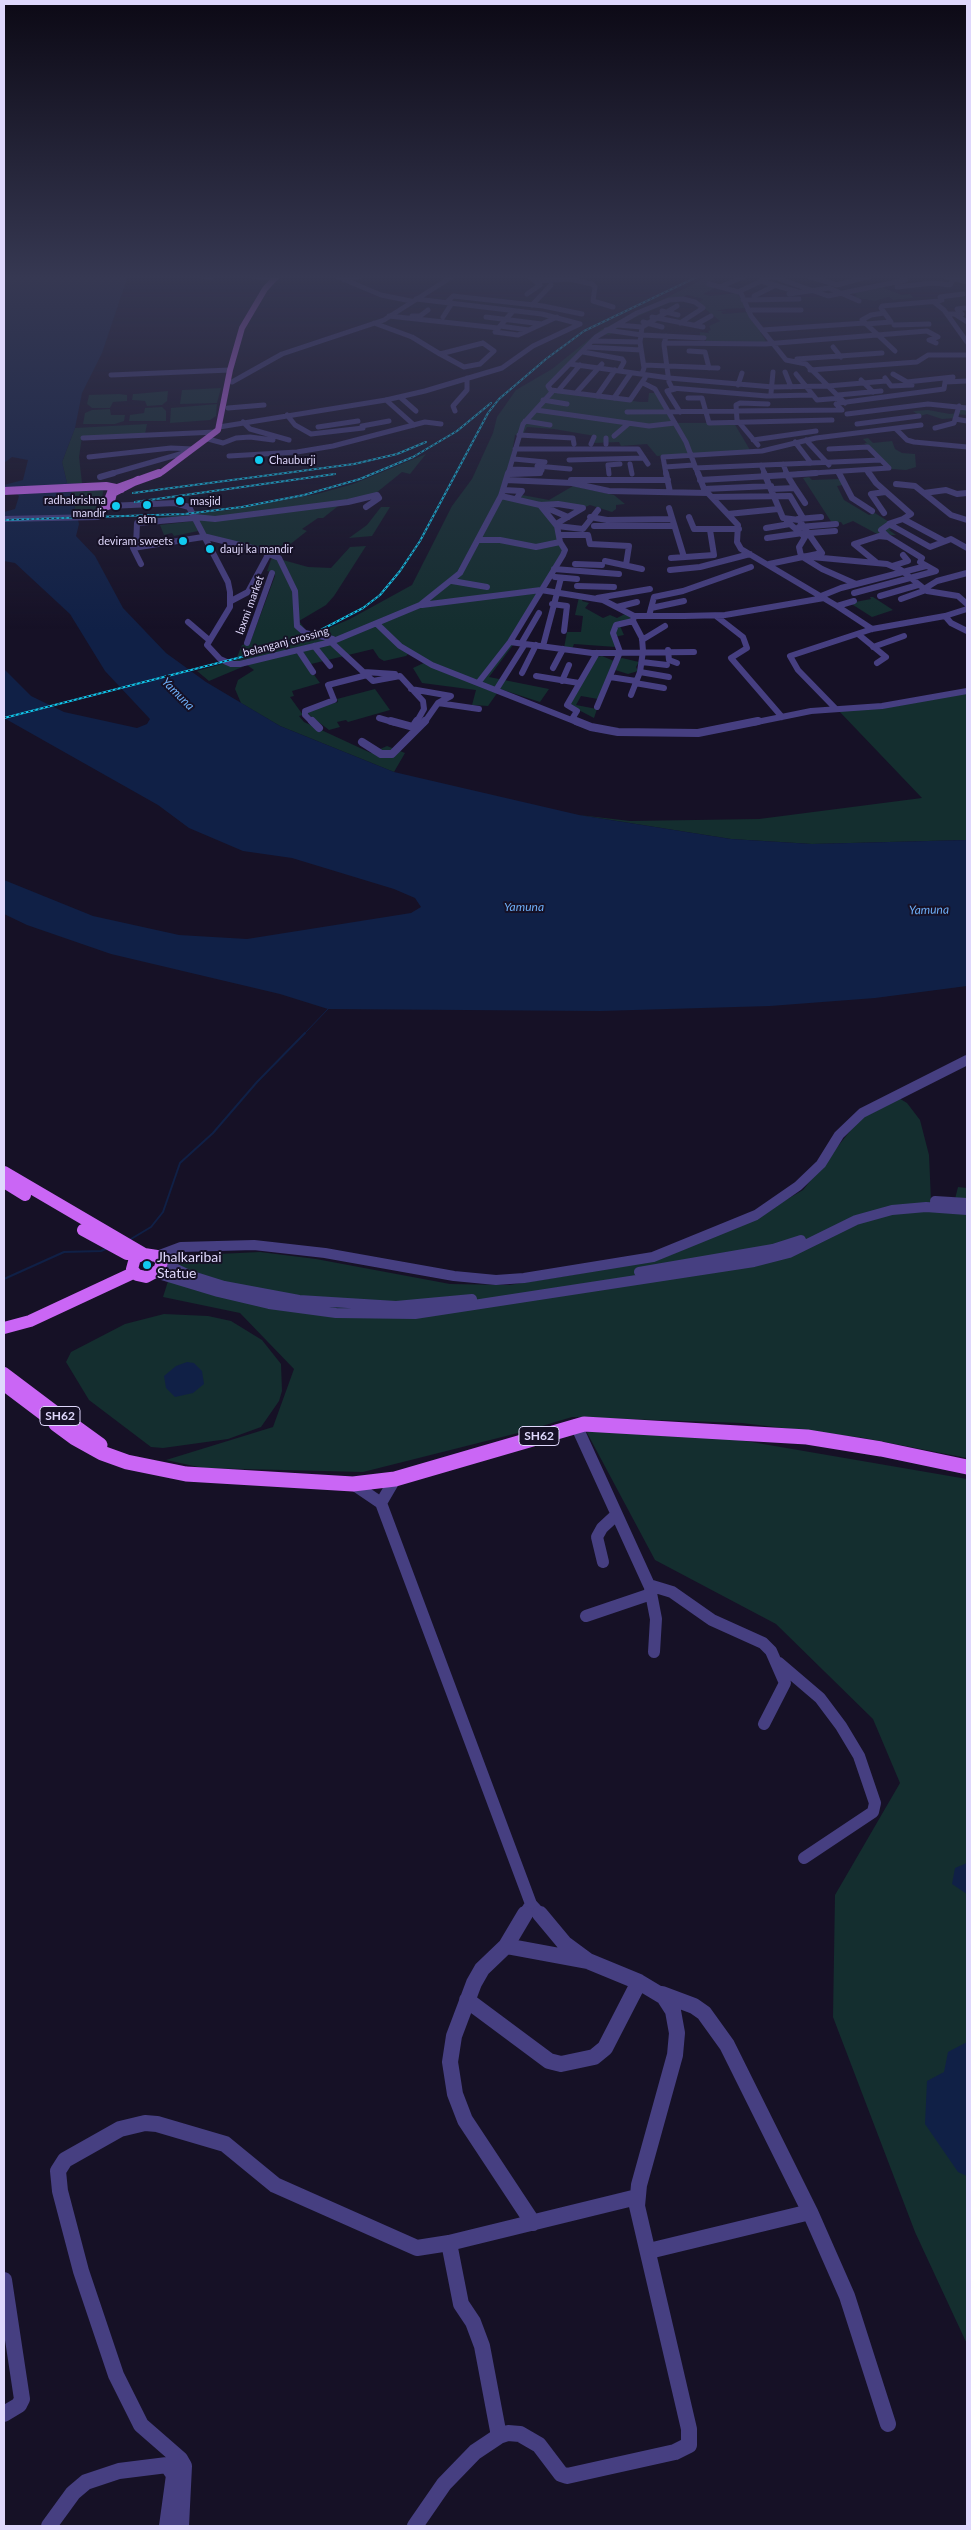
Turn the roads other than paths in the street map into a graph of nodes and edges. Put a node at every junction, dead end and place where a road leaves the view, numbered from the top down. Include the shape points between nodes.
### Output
1 (225, 394) edge
2 (230, 394) edge
3 (410, 394) edge
4 (463, 394) edge
5 (548, 394) edge
6 (558, 394) edge
7 (583, 394) edge
8 (617, 394) edge
9 (635, 394) edge
10 (658, 394) edge
11 (670, 394) edge
12 (686, 394) edge
13 (741, 394) edge
14 (855, 394) edge
15 (866, 394) edge
16 (908, 394) edge
17 (944, 394) edge
18 (812, 395) joint
19 (597, 396) joint
20 (769, 396) junction
21 (780, 396) junction
22 (839, 396) junction
23 (400, 397) junction
24 (572, 398) dead end
25 (614, 398) junction
26 (688, 398) junction
27 (873, 399) junction
28 (386, 400) junction
29 (543, 400) junction
30 (845, 402) junction
31 (945, 404) junction
32 (264, 405) dead end
33 (270, 406) dead end
34 (346, 406) junction
35 (959, 406) junction
36 (228, 408) junction
37 (537, 408) junction
38 (967, 408) edge
39 (883, 409) junction
40 (825, 410) junction
41 (416, 411) dead end
42 (456, 411) dead end
43 (697, 411) junction
44 (707, 411) junction
45 (737, 411) junction
46 (764, 411) junction
47 (782, 411) junction
48 (803, 411) junction
49 (627, 412) dead end
50 (668, 412) junction
51 (680, 412) junction
52 (844, 412) junction
53 (287, 415) junction
54 (530, 416) junction
55 (919, 416) dead end
56 (736, 418) junction
57 (262, 419) junction
58 (554, 419) dead end
59 (955, 419) junction
60 (767, 420) junction
61 (896, 420) junction
62 (358, 421) junction
63 (389, 421) dead end
64 (525, 421) junction
65 (794, 421) junction
66 (810, 421) junction
67 (967, 421) edge
68 (243, 422) junction
69 (782, 422) junction
70 (675, 423) junction
71 (441, 424) dead end
72 (628, 424) junction
73 (740, 424) junction
74 (414, 425) junction
75 (550, 425) dead end
76 (921, 426) dead end
77 (219, 427) junction
78 (362, 427) junction
79 (860, 427) junction
80 (935, 428) dead end
81 (302, 429) junction
82 (784, 429) dead end
83 (799, 429) dead end
84 (896, 429) junction
85 (818, 431) junction
86 (138, 435) junction
87 (371, 436) junction
88 (614, 436) dead end
89 (594, 437) dead end
90 (778, 437) junction
91 (83, 438) dead end
92 (816, 438) junction
93 (208, 439) junction
94 (273, 440) dead end
95 (289, 440) dead end
96 (754, 440) junction
97 (806, 440) junction
98 (517, 442) junction
99 (795, 442) junction
100 (591, 444) junction
101 (614, 444) dead end
102 (554, 445) junction
103 (940, 445) junction
104 (778, 447) junction
105 (847, 447) junction
106 (967, 447) edge
107 (829, 449) junction
108 (142, 451) junction
109 (190, 451) junction
110 (762, 451) junction
111 (783, 452) dead end
112 (692, 453) junction
113 (939, 454) dead end
114 (642, 455) junction
115 (229, 456) dead end
116 (89, 457) dead end
117 (550, 458) dead end
118 (788, 458) dead end
119 (880, 460) junction
120 (679, 461) dead end
121 (857, 461) junction
122 (827, 462) junction
123 (840, 462) junction
124 (793, 463) junction
125 (811, 463) junction
126 (630, 464) junction
127 (648, 464) junction
128 (664, 464) junction
129 (761, 464) junction
130 (772, 464) junction
131 (783, 464) junction
132 (695, 466) junction
133 (570, 467) junction
134 (557, 468) junction
135 (867, 471) junction
136 (835, 472) junction
137 (609, 474) junction
138 (632, 474) junction
139 (886, 474) junction
140 (787, 475) junction
141 (100, 476) dead end
142 (766, 476) junction
143 (507, 477) junction
144 (668, 477) junction
145 (700, 480) junction
146 (896, 484) junction
147 (525, 486) dead end
148 (864, 487) dead end
149 (119, 488) junction
150 (795, 488) junction
151 (4, 491) edge
152 (773, 491) junction
153 (903, 491) dead end
154 (670, 492) junction
155 (885, 492) junction
156 (708, 493) junction
157 (924, 493) junction
158 (967, 493) edge
159 (872, 494) junction
160 (516, 499) junction
161 (805, 503) dead end
162 (755, 504) dead end
163 (540, 505) junction
164 (108, 507) junction
165 (366, 507) dead end
166 (669, 508) dead end
167 (598, 510) dead end
168 (761, 510) junction
169 (872, 511) dead end
170 (884, 513) dead end
171 (728, 514) junction
172 (781, 514) junction
173 (568, 517) junction
174 (689, 517) dead end
175 (821, 517) dead end
176 (194, 518) junction
177 (590, 518) junction
178 (800, 518) junction
179 (4, 519) edge
180 (903, 519) junction
181 (733, 520) junction
182 (967, 520) edge
183 (672, 522) junction
184 (836, 524) dead end
185 (889, 524) junction
186 (556, 525) junction
187 (594, 526) dead end
188 (791, 526) junction
189 (804, 526) junction
190 (766, 528) dead end
191 (739, 529) junction
192 (710, 530) junction
193 (835, 531) dead end
194 (801, 533) junction
195 (809, 533) junction
196 (559, 535) junction
197 (203, 536) junction
198 (888, 537) junction
199 (767, 538) dead end
200 (478, 540) junction
201 (944, 541) junction
202 (560, 542) junction
203 (136, 547) junction
204 (967, 548) edge
205 (616, 549) dead end
206 (269, 553) junction
207 (750, 554) junction
208 (563, 555) junction
209 (902, 555) dead end
210 (801, 556) junction
211 (684, 557) junction
212 (671, 558) dead end
213 (863, 561) junction
214 (614, 562) junction
215 (876, 562) junction
216 (141, 564) dead end
217 (769, 564) junction
218 (625, 565) junction
219 (892, 566) junction
220 (926, 566) junction
221 (751, 567) dead end
222 (554, 569) junction
223 (642, 569) dead end
224 (569, 570) junction
225 (670, 570) dead end
226 (903, 572) junction
227 (272, 573) dead end
228 (879, 573) dead end
229 (967, 573) edge
230 (548, 576) junction
231 (910, 579) junction
232 (617, 580) junction
233 (645, 580) dead end
234 (452, 581) junction
235 (577, 581) junction
236 (251, 584) junction
237 (856, 584) junction
238 (268, 586) junction
239 (487, 586) dead end
240 (845, 587) junction
241 (923, 588) junction
242 (650, 589) junction
243 (541, 590) junction
244 (556, 592) junction
245 (854, 593) junction
246 (611, 595) junction
247 (576, 596) junction
248 (880, 596) dead end
249 (822, 597) junction
250 (593, 598) junction
251 (652, 598) junction
252 (902, 599) dead end
253 (231, 601) junction
254 (684, 601) dead end
255 (637, 602) dead end
256 (552, 604) junction
257 (967, 604) edge
258 (420, 605) junction
259 (837, 606) junction
260 (617, 607) junction
261 (651, 608) junction
262 (967, 609) edge
263 (538, 613) dead end
264 (649, 616) junction
265 (716, 616) junction
266 (945, 616) junction
267 (633, 619) junction
268 (188, 622) dead end
269 (377, 624) junction
270 (665, 626) dead end
271 (872, 629) junction
272 (564, 631) dead end
273 (967, 631) edge
274 (858, 634) junction
275 (904, 636) dead end
276 (209, 640) junction
277 (334, 640) junction
278 (642, 640) junction
279 (510, 642) junction
280 (247, 643) dead end
281 (523, 644) junction
282 (314, 646) junction
283 (540, 646) junction
284 (873, 647) junction
285 (563, 649) junction
286 (668, 650) junction
287 (299, 651) junction
288 (643, 651) junction
289 (620, 652) junction
290 (694, 652) dead end
291 (597, 653) junction
292 (642, 662) junction
293 (677, 663) dead end
294 (877, 663) dead end
295 (569, 665) dead end
296 (667, 665) dead end
297 (330, 666) dead end
298 (553, 668) dead end
299 (313, 672) dead end
300 (640, 672) junction
301 (522, 673) dead end
302 (365, 674) junction
303 (536, 676) dead end
304 (610, 677) junction
305 (669, 677) dead end
306 (562, 681) junction
307 (636, 682) junction
308 (478, 683) junction
309 (579, 683) junction
310 (664, 688) dead end
311 (410, 689) junction
312 (496, 690) junction
313 (967, 691) edge
314 (631, 695) dead end
315 (438, 702) junction
316 (597, 707) dead end
317 (479, 709) dead end
318 (836, 710) junction
319 (782, 717) junction
320 (379, 718) dead end
321 (572, 719) junction
322 (319, 728) dead end
323 (362, 742) dead end
324 (967, 1060) edge
325 (4, 1172) edge
326 (4, 1182) edge
327 (967, 1203) edge
328 (967, 1210) edge
329 (109, 1240) junction
330 (133, 1253) junction
331 (158, 1264) junction
332 (133, 1273) junction
333 (4, 1334) edge
334 (4, 1374) edge
335 (4, 1385) edge
336 (576, 1425) junction
337 (115, 1458) junction
338 (967, 1467) edge
339 (395, 1480) junction
340 (353, 1484) junction
341 (382, 1503) junction
342 (616, 1515) junction
343 (603, 1562) dead end
344 (650, 1589) junction
345 (586, 1616) dead end
346 (654, 1652) dead end
347 (775, 1659) junction
348 (764, 1724) dead end
349 (804, 1858) dead end
350 (531, 1904) junction
351 (506, 1946) junction
352 (588, 1961) junction
353 (639, 1982) junction
354 (656, 1991) junction
355 (467, 2000) junction
356 (637, 2198) junction
357 (810, 2212) junction
358 (534, 2223) junction
359 (449, 2243) junction
360 (649, 2251) junction
361 (4, 2280) edge
362 (4, 2414) edge
363 (888, 2424) dead end
364 (499, 2436) junction
365 (49, 2526) edge
366 (167, 2526) edge
367 (181, 2526) edge
368 (416, 2526) edge

1 - 77 main road
2 - 36 main road
3 - 23 street
4 - 42 street via 452,406
5 - 29 street
6 - 24 street
7 - 19 street
8 - 25 street
9 - 25 street via 631,400
10 - 50 street
11 - 51 street
12 - 26 street
13 - 20 street
14 - 22 street
15 - 27 street
16 - 27 street
17 - 31 street
18 - 21 street
18 - 22 street via 818,400
19 - 25 street
20 - 21 street
20 - 45 street via 768,405 738,403
21 - 47 street
22 - 30 street
23 - 28 street
23 - 41 street
26 - 43 street
26 - 44 street via 701,397
27 - 30 street
27 - 39 street
28 - 34 street
28 - 74 street
29 - 37 street
29 - 37 street via 565,406
30 - 52 street via 836,404
31 - 35 street
31 - 39 street
32 - 36 street
33 - 57 street
34 - 53 street
34 - 62 street
35 - 38 street
35 - 59 street
36 - 77 main road via 226,419
37 - 54 street
37 - 72 street
39 - 52 street
39 - 61 street
40 - 48 street
40 - 52 street
40 - 66 street via 834,422
43 - 44 street
43 - 51 street
44 - 45 street via 719,408
44 - 73 street via 708,423
45 - 46 street
45 - 56 street
46 - 47 street
46 - 60 street
47 - 48 street
47 - 69 street
48 - 66 street
49 - 50 street
50 - 51 street
50 - 70 street
52 - 79 street
53 - 57 street
53 - 81 street
54 - 58 street
54 - 64 street
55 - 61 street
56 - 60 street
56 - 73 street
57 - 68 street
59 - 67 street
59 - 80 street via 952,424
60 - 69 street
60 - 73 street
60 - 90 street
61 - 79 street
62 - 78 street
62 - 81 street
63 - 78 street
64 - 75 street
64 - 98 street
65 - 66 street
65 - 69 street
65 - 83 street
66 - 85 street
68 - 77 street
68 - 95 street via 250,429
69 - 82 street
70 - 72 street
70 - 112 street
71 - 74 street via 426,421
72 - 88 street
73 - 96 street
74 - 87 street
76 - 84 street
77 - 86 street
77 - 93 main road
78 - 81 street via 313,434
78 - 87 street
79 - 84 street
79 - 85 street
79 - 92 street
84 - 103 street via 910,441
85 - 90 street
86 - 91 street
86 - 108 street
87 - 115 street via 297,452
89 - 100 street
90 - 96 street
92 - 97 street
92 - 107 street
93 - 94 street via 223,443 250,437
93 - 109 main road
96 - 110 street
97 - 99 street
97 - 122 street
98 - 102 street
98 - 102 street
98 - 143 street
99 - 104 street
99 - 125 street
100 - 101 street via 606,441
100 - 102 street
102 - 117 street
102 - 133 street
103 - 106 street
103 - 113 street
104 - 110 street
104 - 111 street
105 - 107 street
105 - 119 street via 868,447
105 - 121 street
107 - 123 street
108 - 109 street via 177,447
108 - 116 street
109 - 141 street
109 - 149 main road via 162,472
110 - 112 street
110 - 130 street
112 - 128 street via 663,457
112 - 132 street
114 - 127 street
114 - 133 street
114 - 133 street via 638,449
118 - 124 street
119 - 121 street
119 - 139 street via 889,468
120 - 128 street
121 - 123 street
122 - 123 street
122 - 125 street
122 - 136 street
124 - 125 street
124 - 131 street
126 - 127 street
126 - 137 street via 608,464
126 - 138 street
127 - 128 street
128 - 132 street
128 - 144 street
129 - 130 street
129 - 132 street
129 - 142 street
130 - 131 street
131 - 140 street
132 - 145 street
133 - 134 street
133 - 137 street
133 - 143 street
133 - 143 street
133 - 144 street
133 - 154 street via 604,491
134 - 143 street
134 - 143 street via 544,473
135 - 136 street
135 - 139 street
135 - 155 street
136 - 140 street
136 - 169 street via 852,498
137 - 138 street
138 - 144 street
139 - 146 street
140 - 142 street
140 - 150 street
142 - 145 street
142 - 152 street
143 - 147 street
143 - 160 street
143 - 160 street via 522,491
143 - 200 street
144 - 154 street
145 - 156 street
146 - 153 street
146 - 157 street via 914,486
148 - 159 street
149 - 151 main road
149 - 164 main road via 110,497
150 - 152 street
150 - 161 street
152 - 156 street
152 - 156 street
152 - 172 street
152 - 178 street via 792,497
154 - 156 street
155 - 159 street
155 - 180 street via 911,514
156 - 171 street
157 - 158 street via 948,490 957,494
157 - 182 street via 950,515
159 - 170 street
160 - 163 street
162 - 168 street
163 - 173 street
163 - 173 street via 583,508
163 - 186 street
164 - 176 street via 183,504 189,507
164 - 179 street via 98,517
165 - 176 street via 379,498 377,495 216,520
166 - 183 street
167 - 177 street
168 - 171 street
168 - 172 street
171 - 181 street
172 - 178 street
172 - 181 street
172 - 188 street
173 - 186 street
174 - 192 street via 693,529
175 - 178 street
176 - 197 street
176 - 203 street via 137,523
177 - 183 street
177 - 186 street via 583,529
178 - 189 street
180 - 185 street
180 - 201 street
181 - 191 street
183 - 187 street
183 - 211 street
184 - 189 street
185 - 198 street via 880,530
185 - 201 street via 930,547
186 - 196 street
188 - 189 street
188 - 190 street
188 - 194 street
189 - 195 street
191 - 192 street
191 - 207 street via 737,544
192 - 211 street via 714,555
193 - 195 street
194 - 195 street
194 - 199 street
194 - 210 street via 805,538 799,547
195 - 210 street via 822,554
196 - 202 street
196 - 218 street via 588,535 590,544 629,546
197 - 203 street
197 - 206 street
197 - 253 street via 228,582
198 - 215 street via 879,536 854,544
198 - 220 street via 922,559 920,562
200 - 202 street via 500,540 536,547
200 - 234 street
201 - 204 street via 952,539
202 - 208 street via 565,550
203 - 216 street via 132,549
205 - 214 street
206 - 236 street
206 - 277 street via 280,559 294,587 297,626 305,633
207 - 217 street
207 - 225 street via 700,567
208 - 222 street
208 - 224 street via 569,555 572,560
209 - 219 street via 908,561
210 - 213 street
210 - 217 street
210 - 237 street
211 - 212 street
213 - 215 street
213 - 228 street
214 - 218 street
214 - 224 street
215 - 219 street
217 - 249 street
218 - 223 street
218 - 232 street
219 - 226 street
220 - 226 street
220 - 231 street via 936,571
221 - 251 street
222 - 224 street via 564,566
222 - 230 street
224 - 230 street
224 - 232 street
224 - 235 street
224 - 244 street
226 - 231 street
226 - 237 street
227 - 238 street, laxmi market
229 - 241 street
230 - 243 street
231 - 241 street
231 - 245 street
232 - 235 street
232 - 235 street
232 - 246 street
233 - 242 street
234 - 239 street
234 - 258 street
235 - 247 street
236 - 238 street
236 - 253 street via 248,592
237 - 240 street
238 - 280 street, laxmi market
240 - 245 street
240 - 249 street
241 - 248 street
241 - 252 street
241 - 257 street via 936,594 957,596
242 - 246 street
242 - 251 street
243 - 244 street
243 - 258 street
243 - 279 street
244 - 247 street
244 - 256 street
245 - 259 street via 857,600
246 - 250 street
247 - 250 street
249 - 259 street
249 - 265 street
250 - 260 street
251 - 261 street
253 - 276 street
254 - 261 street
255 - 260 street
256 - 272 street via 567,606
256 - 283 street
258 - 269 street, belanganj crossing
259 - 271 street
260 - 267 street
261 - 264 street
262 - 266 street
263 - 281 street
264 - 265 street
264 - 267 street
265 - 319 street via 743,637 747,648 731,658
266 - 271 street
266 - 273 street
267 - 278 street
267 - 289 street via 616,625 613,633
268 - 276 street
269 - 277 street, belanganj crossing
269 - 308 street via 419,659
270 - 278 street
271 - 274 street
274 - 284 street
274 - 318 street via 790,658
275 - 284 street
276 - 287 street, belanganj crossing via 210,650 231,664
277 - 282 street, belanganj crossing
277 - 302 street
278 - 288 street
279 - 281 street
279 - 308 street
281 - 283 street
281 - 312 street
282 - 287 street, belanganj crossing
282 - 297 street
283 - 285 street
283 - 301 street
284 - 294 street via 886,658
285 - 291 street
285 - 298 street
286 - 288 street
286 - 290 street
286 - 293 street via 669,660
287 - 299 street
288 - 289 street
288 - 292 street
289 - 291 street
289 - 304 street
291 - 309 street
292 - 296 street
292 - 300 street
295 - 306 street
300 - 305 street
300 - 307 street
302 - 311 street via 375,682 400,676
302 - 322 street via 328,685 334,700 305,711
303 - 306 street
304 - 307 street
304 - 316 street
306 - 309 street
307 - 310 street
307 - 314 street
308 - 312 street
309 - 321 street via 567,705 577,712
311 - 315 street via 451,695
311 - 320 street via 421,697 424,705 413,727
312 - 321 street
313 - 318 street via 909,703
315 - 317 street
315 - 323 street via 419,730 390,755 381,754
318 - 319 street
319 - 321 street via 698,733 618,732
324 - 331 street via 862,1113 839,1135 821,1164 798,1186 756,1215 660,1255 496,1280 254,1245 181,1247
325 - 329 main road
326 - 329 main road
327 - 331 street via 901,1202 862,1211 790,1245 773,1249 419,1305 346,1303 265,1295 224,1286
328 - 331 street via 926,1207 892,1210 856,1220 789,1253 754,1262 416,1314 336,1313 269,1304 218,1292
329 - 330 main road
330 - 331 main road
330 - 332 main road
331 - 332 main road via 146,1277
332 - 333 main road
334 - 337 main road, SH62
335 - 337 main road, SH62 via 75,1438
336 - 338 main road, SH62 via 807,1437
336 - 339 main road, SH62
336 - 342 street
337 - 340 main road, SH62 via 186,1474
339 - 340 main road, SH62
339 - 341 street
340 - 341 street
341 - 350 street
342 - 343 street via 598,1532
342 - 344 street
344 - 345 street
344 - 346 street via 656,1619
344 - 347 street via 672,1592 712,1620 763,1643
347 - 348 street via 785,1683
347 - 349 street via 820,1698 841,1726 864,1766 875,1802 872,1812
350 - 351 street
350 - 352 street via 560,1938
351 - 352 street
351 - 355 street via 482,1969
352 - 353 street
353 - 354 street
353 - 355 street via 606,2048 594,2057 561,2064 549,2061
354 - 356 street via 664,1997 672,2012 676,2043
354 - 357 street via 694,2006 718,2030
355 - 358 street via 452,2050 451,2073 455,2094 475,2138
356 - 358 street
356 - 360 street
357 - 360 street
357 - 363 street via 854,2315
358 - 359 street
359 - 364 street via 461,2304 473,2322 482,2346
359 - 367 street via 426,2248 407,2245 275,2185 225,2144 157,2124 145,2123 120,2129 65,2160 58,2171 60,2191 81,2271 116,2376 141,2424 184,2466
360 - 364 street via 689,2429 689,2445 675,2452 566,2476 530,2438 508,2432
361 - 362 street via 22,2399 19,2405
364 - 368 street via 479,2449 444,2484
365 - 366 street via 73,2492 86,2482 119,2472 167,2464 174,2475

